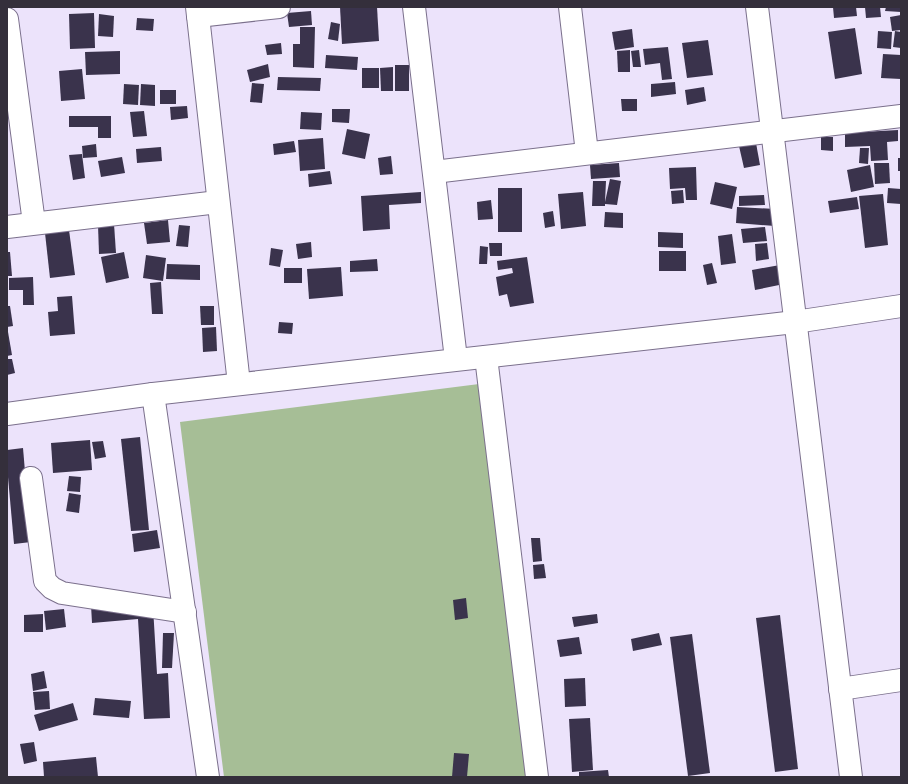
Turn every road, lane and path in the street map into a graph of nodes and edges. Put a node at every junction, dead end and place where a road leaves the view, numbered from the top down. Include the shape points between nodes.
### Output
1 (279, 7) edge
2 (414, 7) edge
3 (570, 7) edge
4 (757, 7) edge
5 (197, 12) edge
6 (8, 29) edge
7 (901, 116) edge
8 (772, 132) junction
9 (587, 153) junction
10 (434, 172) junction
11 (218, 202) junction
12 (34, 223) junction
13 (7, 227) edge
14 (901, 306) edge
15 (795, 322) junction
16 (486, 357) junction
17 (456, 359) junction
18 (239, 384) junction
19 (153, 394) junction
20 (7, 414) edge
21 (31, 478) dead end
22 (184, 612) junction
23 (901, 680) edge
24 (840, 689) junction
25 (208, 777) edge
26 (537, 777) edge
27 (851, 777) edge

1 - 5 street
2 - 10 street
3 - 9 street
4 - 8 street
5 - 11 street
6 - 12 street
7 - 8 street
8 - 9 street
8 - 15 street
9 - 10 street
10 - 17 street
11 - 12 street
11 - 18 street
12 - 13 street
14 - 15 street
15 - 16 street
15 - 24 street
16 - 17 street
16 - 26 street
17 - 18 street
18 - 19 street
19 - 20 street
19 - 22 street
21 - 22 street via 45,581 52,588 62,593
22 - 25 street
23 - 24 street
24 - 27 street

